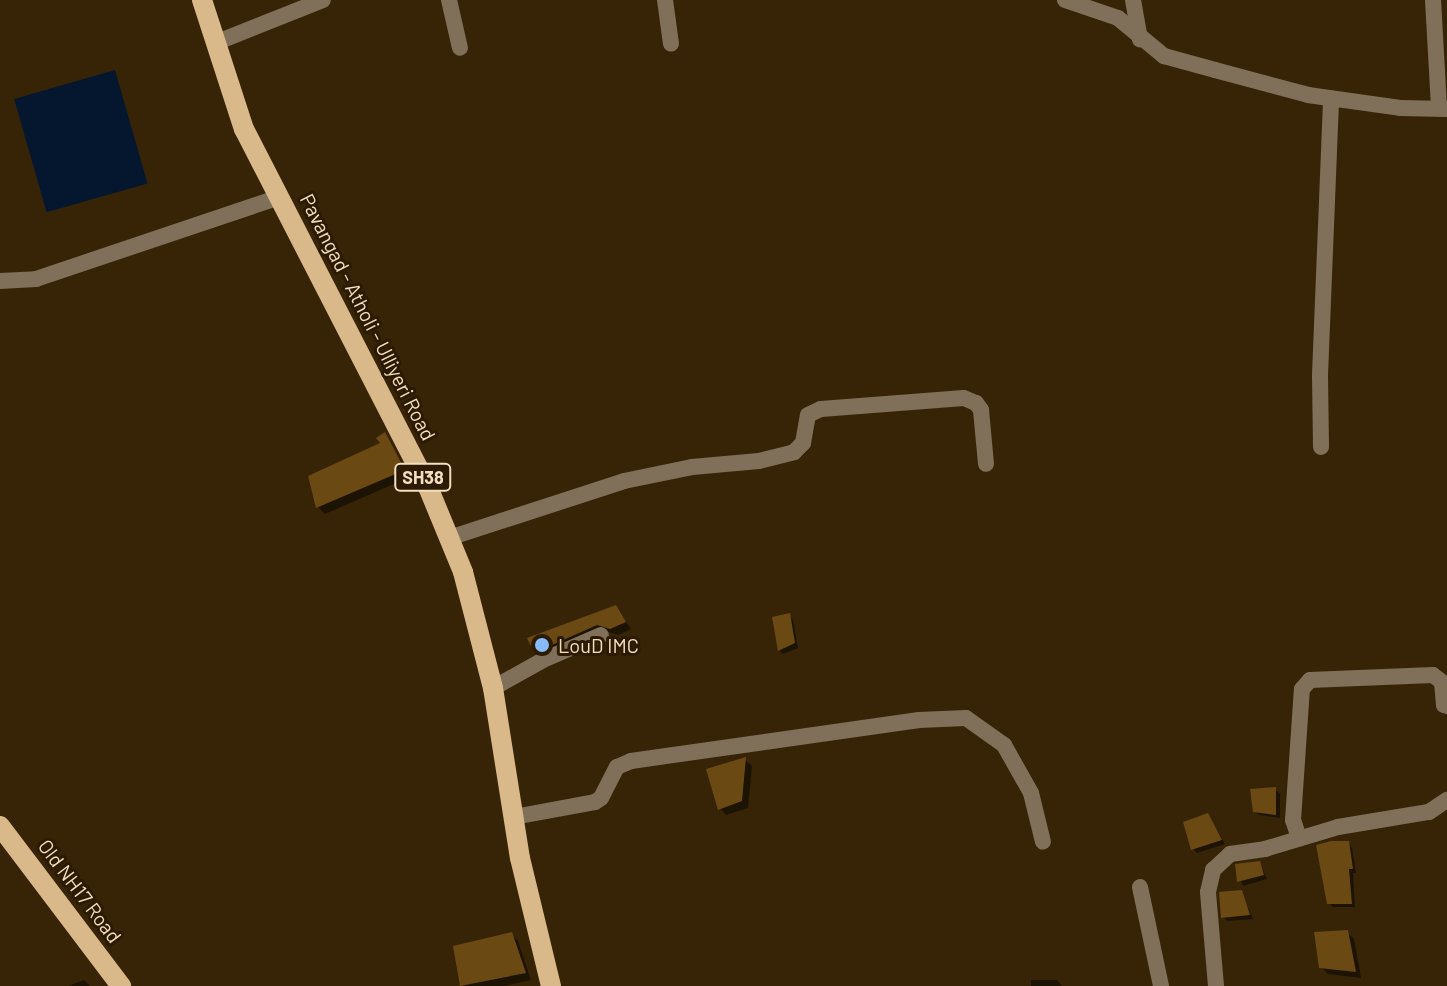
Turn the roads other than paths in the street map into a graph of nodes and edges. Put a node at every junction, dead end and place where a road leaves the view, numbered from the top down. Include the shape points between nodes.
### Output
1 (202, 0) edge
2 (323, 0) edge
3 (449, 0) edge
4 (665, 0) edge
5 (1065, 0) edge
6 (1133, 0) edge
7 (1433, 0) edge
8 (1140, 39) junction
9 (215, 43) junction
10 (671, 44) dead end
11 (460, 48) dead end
12 (1331, 98) junction
13 (1443, 109) edge
14 (279, 197) junction
15 (0, 281) edge
16 (1321, 447) dead end
17 (986, 464) dead end
18 (449, 538) junction
19 (601, 635) dead end
20 (493, 688) junction
21 (1447, 706) edge
22 (1447, 800) edge
23 (514, 817) junction
24 (0, 826) edge
25 (1299, 838) junction
26 (1043, 842) dead end
27 (1140, 887) dead end
28 (121, 986) edge
29 (551, 986) edge
30 (1161, 986) edge
31 (1216, 986) edge

1 - 9 main road, Pavangad - Atholi - Ulliyeri Road / SH38
2 - 9 street
3 - 11 street
4 - 10 street
5 - 8 street via 1118,18
6 - 8 street
7 - 13 street
8 - 12 street via 1164,56
9 - 14 main road, Pavangad - Atholi - Ulliyeri Road / SH38 via 244,129
12 - 13 street
12 - 16 street
14 - 15 street via 36,279
14 - 18 main road, Pavangad - Atholi - Ulliyeri Road / SH38
17 - 18 street via 981,410 964,398 821,409 808,415 803,443 794,452 624,481
18 - 20 main road, Pavangad - Atholi - Ulliyeri Road / SH38
19 - 20 street
20 - 23 main road, Pavangad - Atholi - Ulliyeri Road / SH38
21 - 25 street via 1442,682 1433,675 1310,680 1302,689 1293,820
22 - 25 street via 1429,812
23 - 26 street via 595,802 617,767 631,761 919,720 966,718 1004,745 1031,793
23 - 29 main road, Pavangad - Atholi - Ulliyeri Road / SH38
24 - 28 main road, Old NH17 Road
25 - 31 street via 1230,854 1213,870 1208,892
27 - 30 street

